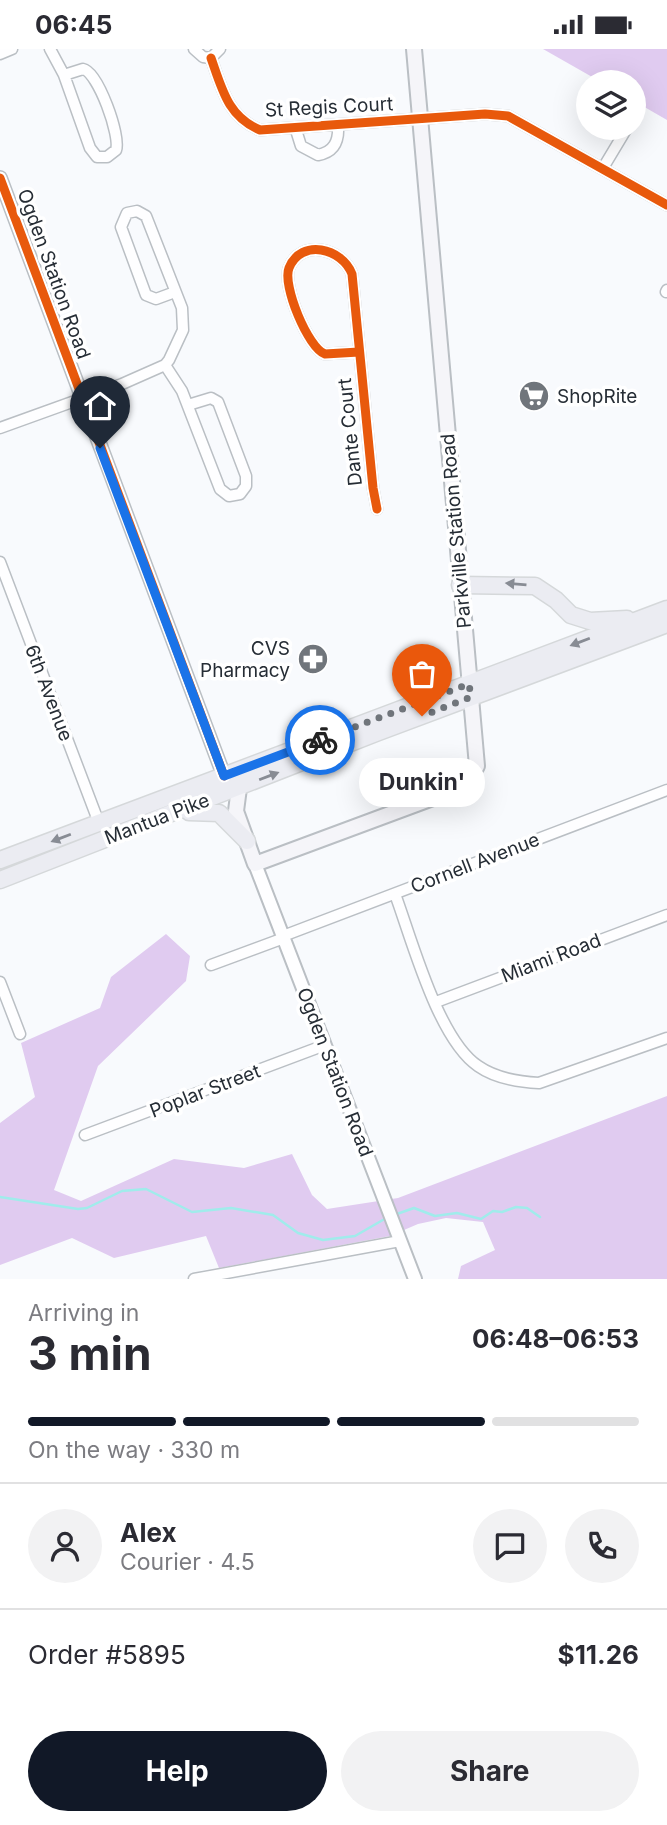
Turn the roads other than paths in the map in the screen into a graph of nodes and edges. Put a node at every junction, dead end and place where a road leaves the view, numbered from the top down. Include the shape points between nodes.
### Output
1 (12, 49) edge
2 (50, 49) edge
3 (194, 49) edge
4 (220, 49) edge
5 (414, 49) edge
6 (0, 54) edge
7 (211, 58) junction
8 (64, 75) junction
9 (420, 119) junction
10 (338, 126) junction
11 (296, 130) junction
12 (620, 140) edge
13 (603, 168) junction
14 (0, 178) edge
15 (667, 205) edge
16 (176, 292) junction
17 (359, 352) junction
18 (165, 365) junction
19 (82, 399) junction
20 (188, 405) junction
21 (0, 428) edge
22 (377, 509) dead end
23 (0, 562) edge
24 (2, 575) edge
25 (460, 585) junction
26 (667, 609) edge
27 (646, 617) junction
28 (667, 624) edge
29 (470, 691) junction
30 (224, 776) junction
31 (239, 788) junction
32 (667, 790) edge
33 (99, 823) junction
34 (247, 841) junction
35 (0, 860) edge
36 (42, 862) junction
37 (255, 864) junction
38 (0, 880) edge
39 (395, 894) junction
40 (667, 915) edge
41 (284, 937) junction
42 (211, 965) dead end
43 (0, 982) edge
44 (436, 1002) junction
45 (20, 1034) dead end
46 (667, 1038) edge
47 (325, 1045) junction
48 (85, 1135) dead end
49 (400, 1241) junction
50 (194, 1279) edge
51 (415, 1279) edge

1 - 6 street
2 - 8 street
3 - 7 street
4 - 7 street
5 - 9 main road, Parkville Station Road
7 - 11 street, St Regis Court via 225,98 240,119 261,131
8 - 8 street via 83,69 95,78 118,138 110,156 100,158 93,153
9 - 10 street, St Regis Court
9 - 13 street, St Regis Court via 508,116
9 - 25 main road, Parkville Station Road
10 - 11 street, St Regis Court
10 - 11 street via 336,144 318,155 306,152
12 - 13 street
13 - 15 street, St Regis Court
14 - 19 street, Ogden Station Road
16 - 16 street via 146,216 137,211 127,213 121,226 146,295 156,299
16 - 18 street via 183,330
17 - 17 street, Dante Court via 350,269 328,251 302,254 287,276 309,342 325,354
17 - 22 street, Dante Court
18 - 19 street
18 - 20 street
19 - 21 street
19 - 30 street, Ogden Station Road
20 - 20 street via 220,489 229,496 240,493 246,476 218,402 211,398
23 - 24 street, 6th Avenue
24 - 33 street, 6th Avenue
27 -> 25 main road via 590,621 570,615 535,586
25 - 29 main road, Parkville Station Road
26 - 27 main road, Mantua Pike
27 -> 29 main road, Mantua Pike
28 - 29 main road, Mantua Pike
29 - 30 main road, Mantua Pike
31 -> 29 main road, Mantua Pike
29 - 37 main road, Parkville Station Road via 477,766 457,789
30 - 33 main road, Mantua Pike
31 - 34 main road via 236,811
31 - 36 main road, Mantua Pike
32 - 39 street, Cornell Avenue
33 -> 35 main road, Mantua Pike
34 - 36 main road via 219,813 192,811 54,862
34 - 37 main road
36 - 38 main road, Mantua Pike
37 - 41 street, Ogden Station Road
39 - 41 street, Cornell Avenue
39 - 44 street
40 - 44 street, Miami Road
41 - 42 street, Cornell Avenue
41 - 47 street, Ogden Station Road
43 - 45 street
44 - 46 street via 450,1033 478,1066 517,1082 555,1080
47 - 48 street, Poplar Street
47 - 49 street, Ogden Station Road
49 - 50 street
49 - 51 street, Ogden Station Road

